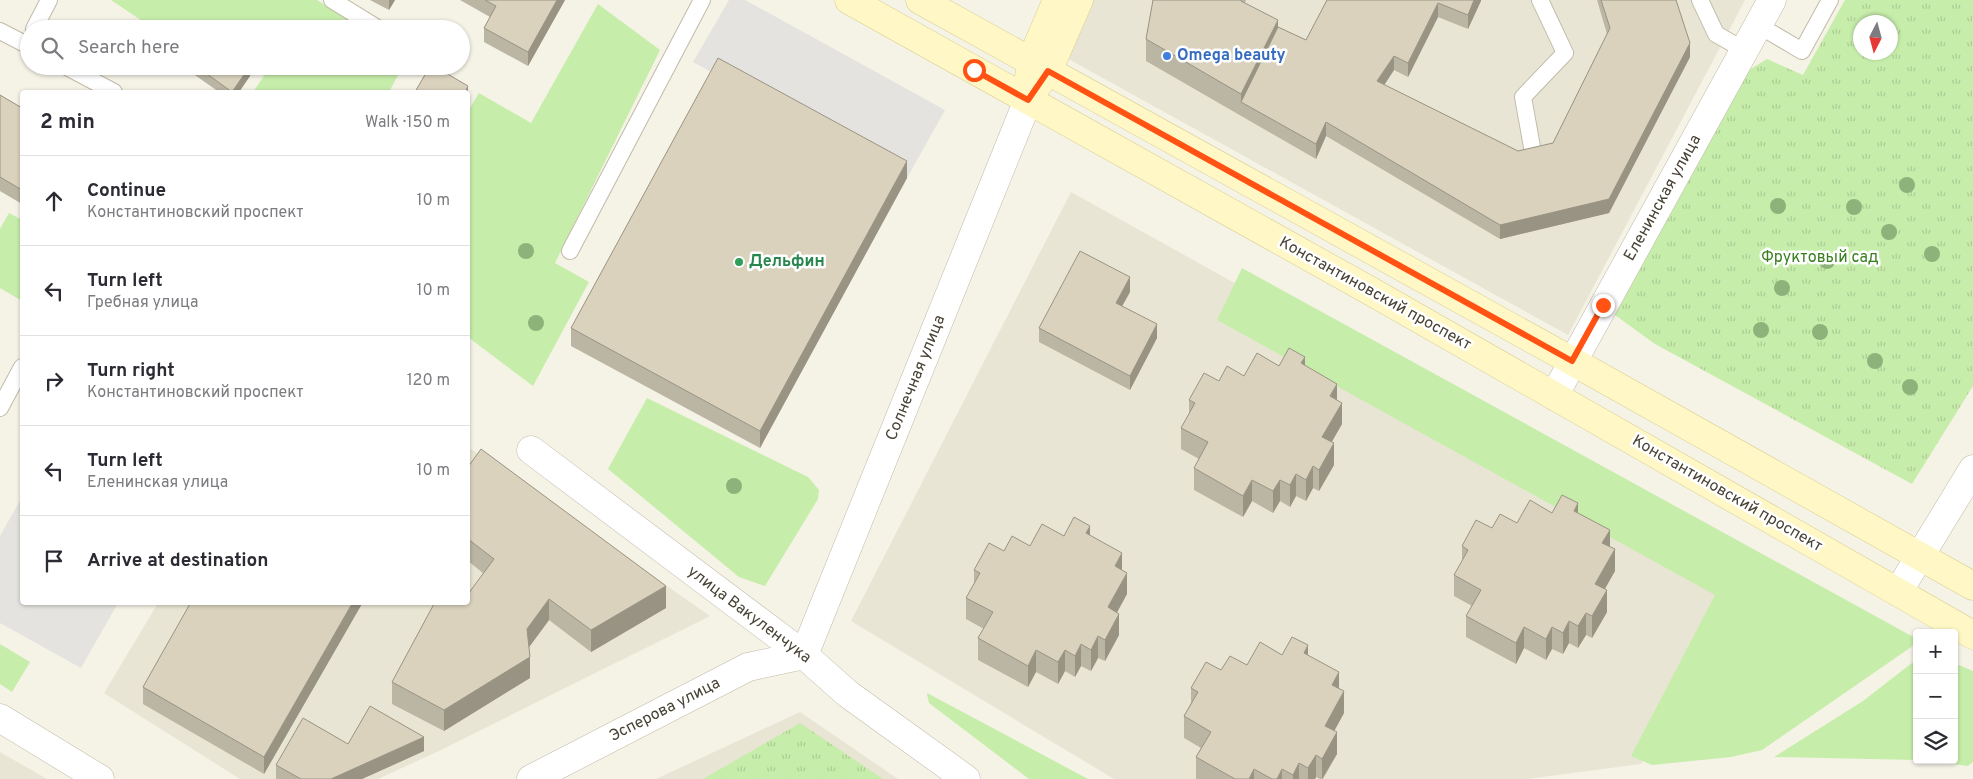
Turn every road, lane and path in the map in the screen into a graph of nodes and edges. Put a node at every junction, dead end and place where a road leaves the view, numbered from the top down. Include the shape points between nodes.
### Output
1 (49, 0) edge
2 (332, 0) edge
3 (702, 0) edge
4 (849, 0) edge
5 (920, 0) edge
6 (1057, 0) edge
7 (1079, 0) edge
8 (1540, 0) edge
9 (1700, 0) edge
10 (1772, 0) edge
11 (1830, 0) edge
12 (39, 20) edge
13 (364, 20) edge
14 (1758, 25) junction
15 (0, 31) edge
16 (20, 40) edge
17 (1744, 50) junction
18 (1039, 66) junction
19 (82, 75) edge
20 (110, 90) edge
21 (1028, 100) junction
22 (1532, 147) edge
23 (570, 251) dead end
24 (1572, 361) junction
25 (20, 371) edge
26 (1554, 396) junction
27 (0, 408) edge
28 (530, 450) dead end
29 (1973, 469) edge
30 (1920, 555) junction
31 (1973, 586) edge
32 (1898, 592) junction
33 (1973, 635) edge
34 (804, 655) junction
35 (0, 718) edge
36 (100, 779) edge
37 (531, 779) edge
38 (966, 779) edge

1 - 12 lane
2 - 13 lane
3 - 23 lane
4 - 21 street, Константиновский проспект
5 - 18 street
6 - 18 street
7 - 18 street
8 - 22 lane via 1565,53 1523,97
9 - 17 lane via 1716,34
10 - 14 street, Еленинская улица
11 - 14 lane via 1802,50
14 - 17 street, Еленинская улица
15 - 16 lane
17 - 24 street, Еленинская улица
18 - 21 street
18 - 24 street
19 - 20 lane
21 - 26 street, Константиновский проспект
21 - 34 street, Солнечная улица
24 - 26 street, Еленинская улица
24 - 30 street
25 - 27 lane
26 - 32 street, Константиновский проспект
28 - 34 street, улица Вакуленчука
29 - 30 street
30 - 31 street
30 - 32 street
32 - 33 street, Константиновский проспект
34 - 37 street, Эсперова улица via 748,667
34 - 38 street, улица Вакуленчука via 848,694
35 - 36 street

